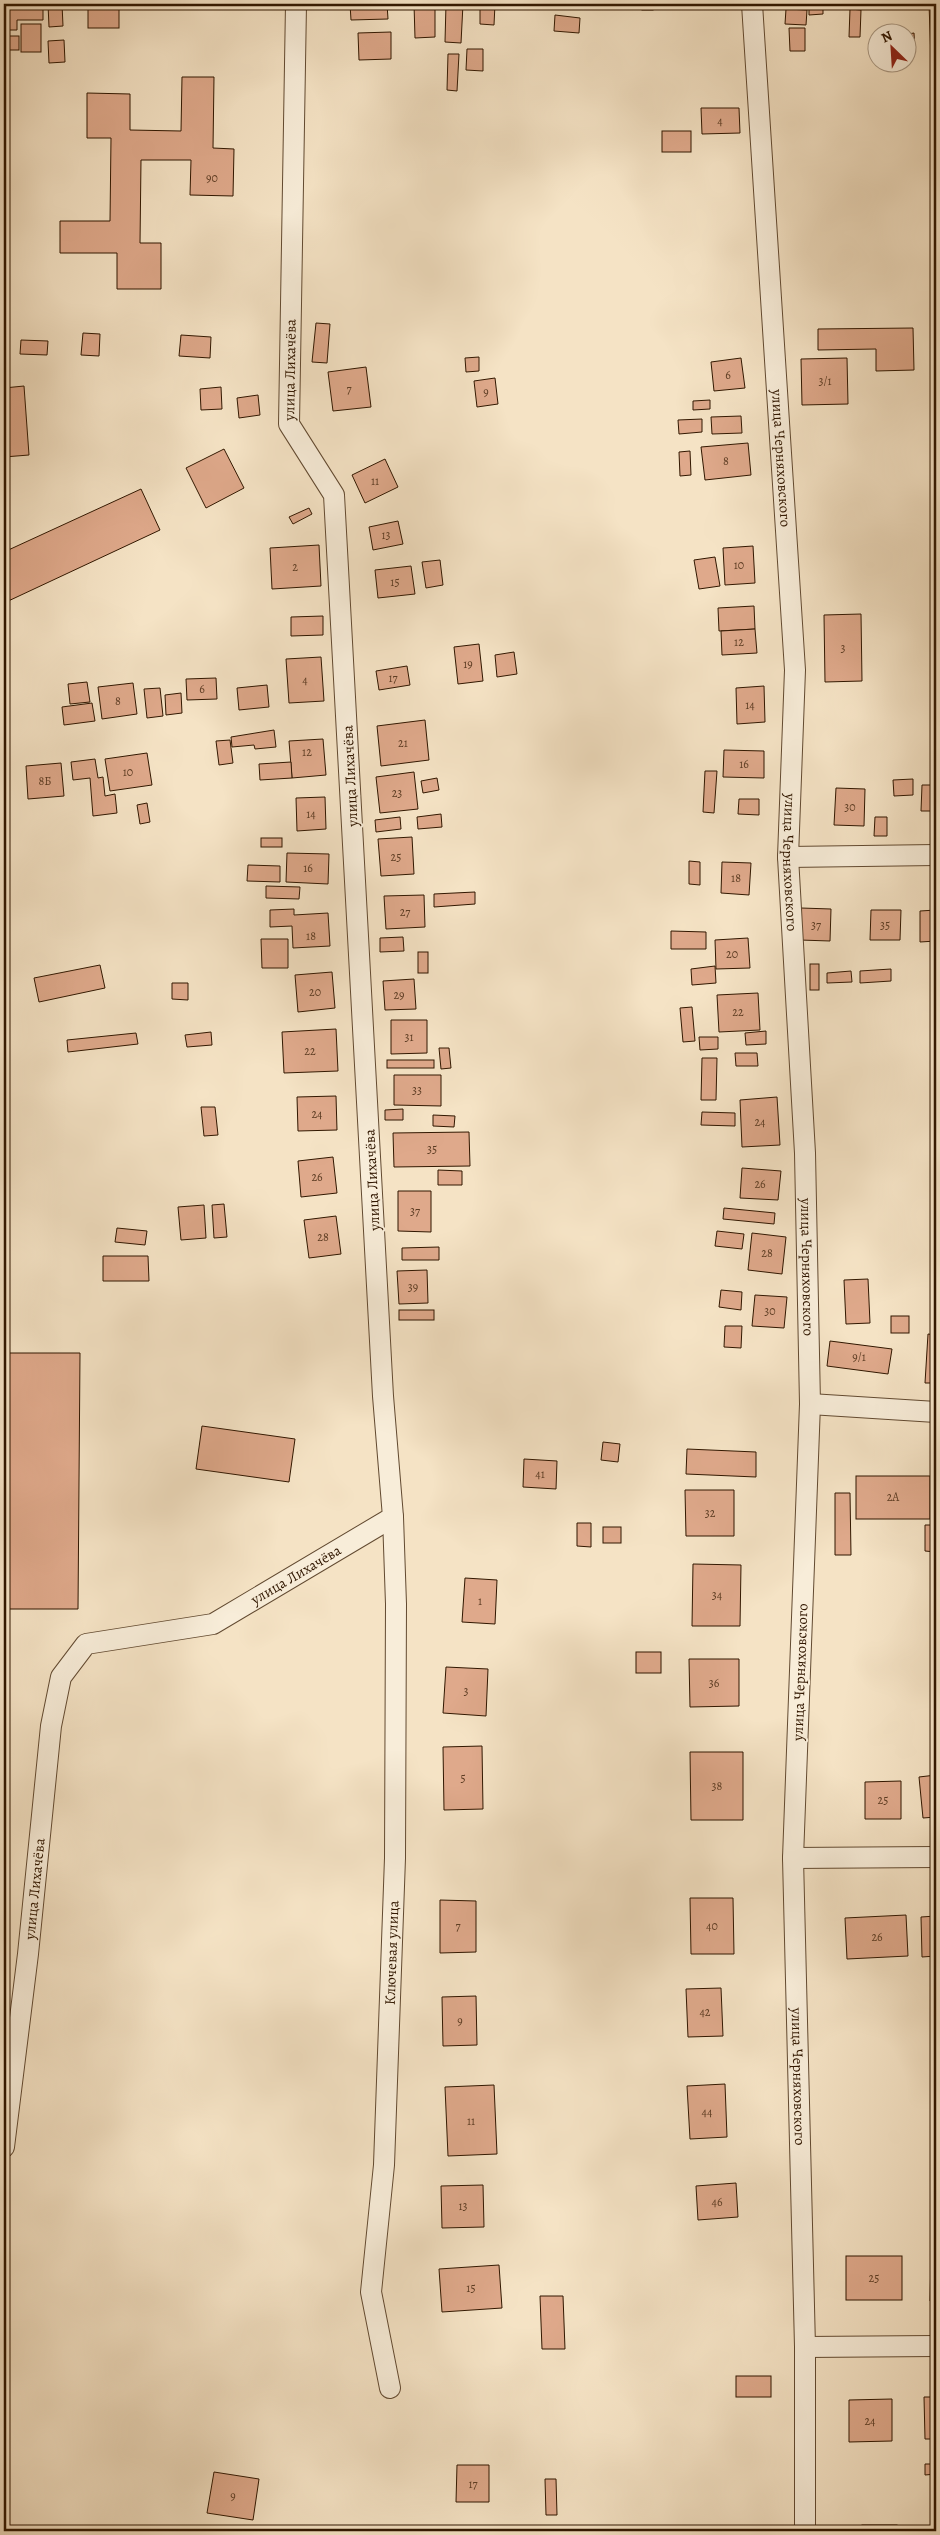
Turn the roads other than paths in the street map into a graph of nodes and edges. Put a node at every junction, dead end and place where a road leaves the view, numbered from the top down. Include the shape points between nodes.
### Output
1 (296, 4) edge
2 (752, 4) edge
3 (936, 855) edge
4 (788, 857) junction
5 (810, 1404) junction
6 (936, 1412) edge
7 (393, 1516) junction
8 (936, 1857) edge
9 (793, 1858) junction
10 (4, 2148) edge
11 (936, 2346) edge
12 (805, 2347) junction
13 (390, 2388) dead end
14 (805, 2531) edge

1 - 7 street, улица Лихачёва via 289,424 334,495 383,1396
2 - 4 street, улица Черняховского via 795,670
3 - 4 street
4 - 5 street, улица Черняховского via 805,1154
5 - 6 street
5 - 9 street, улица Черняховского
7 - 10 street, улица Лихачёва via 214,1624 86,1644 61,1678 51,1726
7 - 13 street, Ключевая улица via 395,1858 384,2165 371,2292
8 - 9 street
9 - 12 street, улица Черняховского
11 - 12 street
12 - 14 street, улица Черняховского

